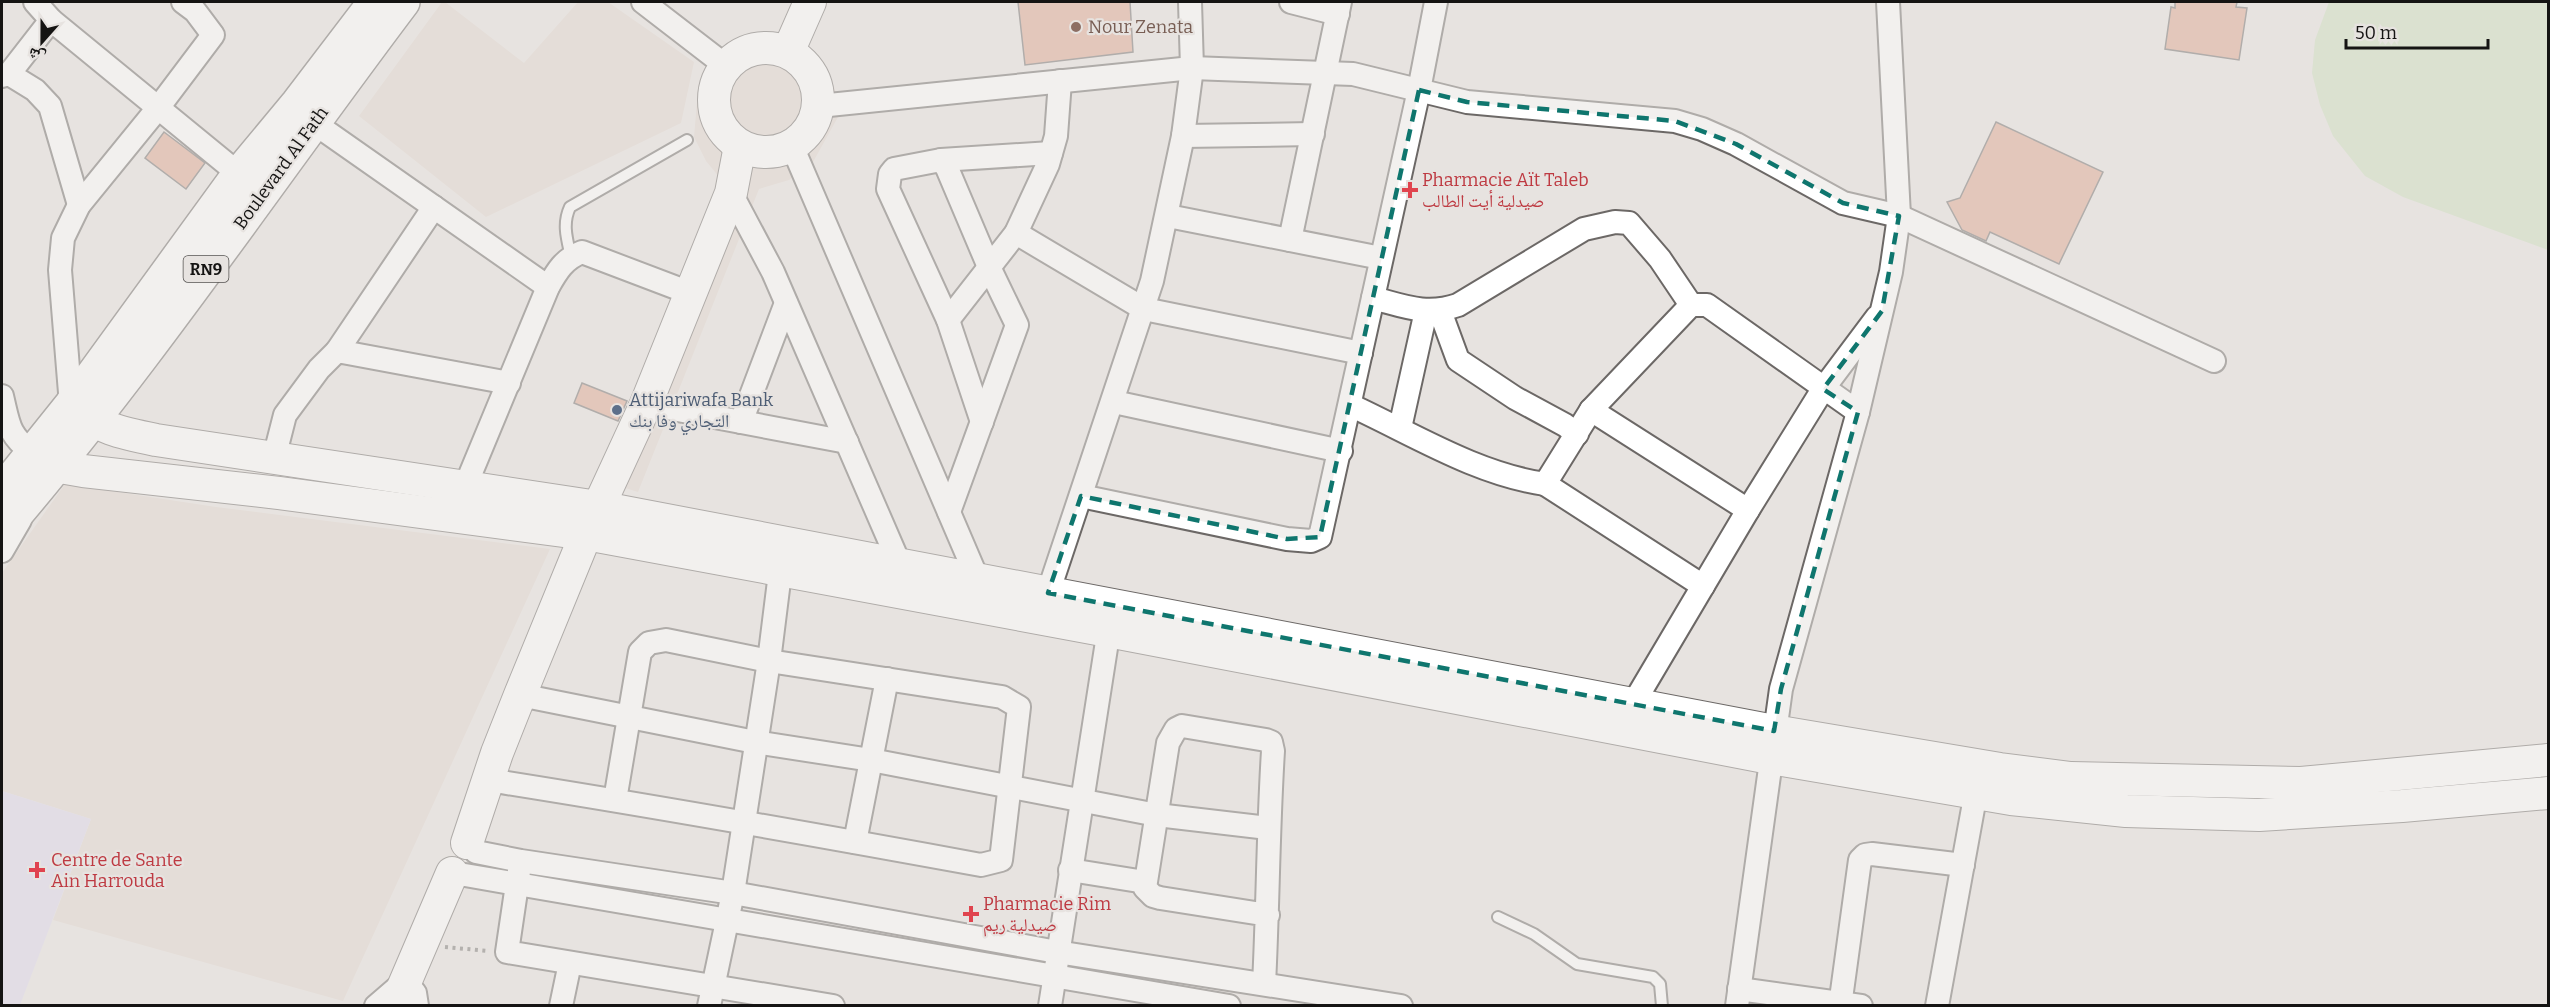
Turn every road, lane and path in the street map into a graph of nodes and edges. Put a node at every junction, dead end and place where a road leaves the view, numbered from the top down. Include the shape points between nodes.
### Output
1 (35, 2) edge
2 (183, 2) edge
3 (375, 2) edge
4 (403, 2) edge
5 (644, 2) edge
6 (810, 2) edge
7 (1190, 2) edge
8 (1291, 2) edge
9 (1436, 2) edge
10 (1888, 2) edge
11 (1339, 8) edge
12 (51, 20) junction
13 (788, 52) junction
14 (726, 66) junction
15 (1192, 68) junction
16 (1326, 73) junction
17 (5, 75) edge
18 (1060, 81) junction
19 (1419, 90) junction
20 (819, 106) junction
21 (158, 108) junction
22 (314, 123) junction
23 (1313, 134) junction
24 (1183, 136) junction
25 (687, 140) dead end
26 (792, 146) junction
27 (750, 149) junction
28 (1051, 153) junction
29 (941, 160) junction
30 (239, 174) junction
31 (732, 191) junction
32 (79, 205) junction
33 (435, 207) junction
34 (1168, 216) junction
35 (1899, 216) junction
36 (1016, 233) junction
37 (1290, 240) junction
38 (571, 256) junction
39 (1382, 258) junction
40 (989, 267) junction
41 (548, 287) junction
42 (690, 293) junction
43 (1373, 298) junction
44 (786, 303) junction
45 (1691, 305) junction
46 (1144, 309) junction
47 (1882, 310) junction
48 (1433, 311) junction
49 (948, 320) junction
50 (337, 351) junction
51 (1361, 353) junction
52 (2214, 361) dead end
53 (509, 383) junction
54 (1823, 389) junction
55 (2, 396) edge
56 (1114, 402) junction
57 (646, 404) junction
58 (1350, 405) junction
59 (1592, 410) junction
60 (1858, 412) junction
61 (80, 413) junction
62 (741, 422) junction
63 (982, 422) junction
64 (1400, 428) junction
65 (1577, 434) junction
66 (847, 442) junction
67 (1341, 451) junction
68 (274, 458) junction
69 (43, 460) junction
70 (1545, 484) junction
71 (465, 487) junction
72 (15, 495) edge
73 (1081, 496) junction
74 (1748, 510) junction
75 (949, 512) junction
76 (592, 520) junction
77 (2, 531) edge
78 (2, 551) edge
79 (782, 556) junction
80 (900, 565) junction
81 (978, 580) junction
82 (1703, 586) junction
83 (1048, 594) junction
84 (1111, 619) junction
85 (769, 661) junction
86 (887, 679) junction
87 (520, 695) junction
88 (1633, 704) junction
89 (629, 717) junction
90 (755, 742) junction
91 (1772, 745) junction
92 (871, 760) junction
93 (2548, 760) edge
94 (488, 780) junction
95 (1008, 785) junction
96 (1976, 792) junction
97 (2548, 793) edge
98 (2302, 798) junction
99 (1082, 799) junction
100 (615, 800) junction
101 (1157, 815) junction
102 (743, 821) junction
103 (1268, 828) junction
104 (855, 842) junction
105 (465, 861) junction
106 (521, 861) junction
107 (1963, 865) junction
108 (1070, 870) junction
109 (1145, 882) junction
110 (518, 884) junction
111 (733, 893) junction
112 (1268, 915) junction
113 (1498, 917) dead end
114 (727, 920) junction
115 (421, 945) junction
116 (507, 952) junction
117 (1057, 952) junction
118 (570, 963) junction
119 (1054, 977) junction
120 (1279, 992) edge
121 (711, 996) edge
122 (1738, 997) edge
123 (398, 1000) edge
124 (561, 1005) edge
125 (833, 1005) edge
126 (1050, 1005) edge
127 (1229, 1005) edge
128 (1401, 1005) edge
129 (1662, 1005) edge
130 (1847, 1005) edge
131 (1937, 1005) edge

1 - 12 street
2 - 21 street via 213,35
3 - 30 highway, Boulevard Al Fath / RN9
4 - 22 highway, Boulevard Al Fath / RN9
5 - 14 street
6 - 13 street
7 - 15 street
8 - 11 street
9 - 19 street
10 - 35 street
11 - 16 street
12 - 17 street
12 - 21 street
13 - 14 street via 755,48 738,55
13 - 20 street via 802,61 813,76
14 - 27 street via 716,81 716,115 726,134
15 - 16 street
15 - 18 street
15 - 24 street
16 - 19 street via 1353,74
16 - 23 street
17 - 32 street via 35,90 50,106
18 - 20 street
18 - 28 street
19 - 35 street via 1467,102 1675,121 1736,144 1843,203
19 - 39 street
20 - 26 street via 807,134
21 - 30 street
21 - 32 street
22 - 33 street
22 - 61 highway, Boulevard Al Fath / RN9 via 262,196
23 - 24 street
23 - 37 street
24 - 34 street
25 - 38 lane via 570,207 566,233
26 - 27 street via 774,152
26 - 75 street
27 - 31 street
28 - 29 street
28 - 36 street
29 - 40 street
29 - 49 street via 894,169 888,184
30 - 61 highway, Boulevard Al Fath / RN9
31 - 42 street
31 - 44 street
32 - 61 street via 63,238 60,270
33 - 41 street
33 - 50 street
34 - 37 street
34 - 46 street
35 - 47 street
35 - 52 street
36 - 40 street
36 - 46 street
37 - 39 street
38 - 41 street via 559,267
38 - 42 street via 582,252
39 - 43 street
40 - 49 street
40 - 63 street via 1017,325
41 - 53 street
42 - 57 street
43 - 48 street
43 - 51 street
44 - 62 street
44 - 66 street
45 - 48 street via 1660,259 1629,224 1615,222 1584,229 1458,305
45 - 54 street via 1707,305
45 - 59 street
46 - 51 street
46 - 56 street
47 - 54 street
47 - 60 street
48 - 64 street
48 - 65 street via 1458,360
49 - 63 street
50 - 53 street
50 - 68 street via 285,415
51 - 58 street
53 - 71 street
54 - 60 street
54 - 74 street
55 - 69 street via 15,440
56 - 67 street
56 - 73 street
57 - 62 street
57 - 76 street
58 - 64 street
58 - 67 street
59 - 65 street
59 - 74 street
60 - 91 street via 1781,689
61 - 68 street via 123,433
61 - 69 highway, Boulevard Al Fath / RN9
62 - 66 street
63 - 75 street
64 - 70 street via 1481,467
65 - 70 street
66 - 80 street
67 - 73 street via 1320,537 1311,541
68 - 71 street
69 - 72 highway, Boulevard Al Fath / RN9
69 - 76 street
70 - 82 street
71 - 76 street
72 - 77 highway, Boulevard Al Fath / RN9
72 - 78 street via 18,526
73 - 83 street
74 - 82 street
75 - 81 street
76 - 79 street
76 - 87 street
79 - 80 street
79 - 84 street
79 - 85 street
80 - 81 street
81 - 83 street
82 - 88 street
83 - 84 street
84 - 88 street
84 - 91 street
84 - 99 street
85 - 86 street
85 - 89 street via 666,640 650,643 640,652
85 - 90 street
86 - 92 street
86 - 95 street via 1002,697 1019,707
87 - 89 street
87 - 94 street
88 - 91 street
89 - 90 street
89 - 100 street
90 - 92 street
90 - 102 street
91 - 96 street
91 - 98 street via 2071,778
91 - 122 street
92 - 95 street
92 - 104 street
93 - 98 street
94 - 100 street
94 - 105 street
95 - 99 street
95 - 104 street via 1001,861 981,865
96 - 98 street via 2126,811 2259,815
96 - 107 street
97 - 98 street
99 - 101 street
99 - 108 street
100 - 102 street
101 - 103 street
101 - 103 street via 1168,743 1182,726 1271,742
101 - 109 street
102 - 104 street
102 - 111 street
103 - 112 street
105 - 106 street
105 - 110 street
105 - 115 street
106 - 110 street
106 - 111 street
107 - 130 street via 1872,854 1860,860
107 - 131 street
108 - 109 street
108 - 117 street
109 - 112 street via 1148,892 1160,898
110 - 114 street
110 - 116 street
111 - 114 street
111 - 117 street
112 - 120 street
113 - 129 lane via 1534,934 1577,964 1653,977 1660,984
114 - 119 street
114 - 121 street
115 - 116 path
115 - 123 street
116 - 118 street
117 - 119 street
117 - 120 street
118 - 121 street
118 - 124 street
119 - 126 street
119 - 127 street
120 - 128 street
121 - 125 street
122 - 130 street

